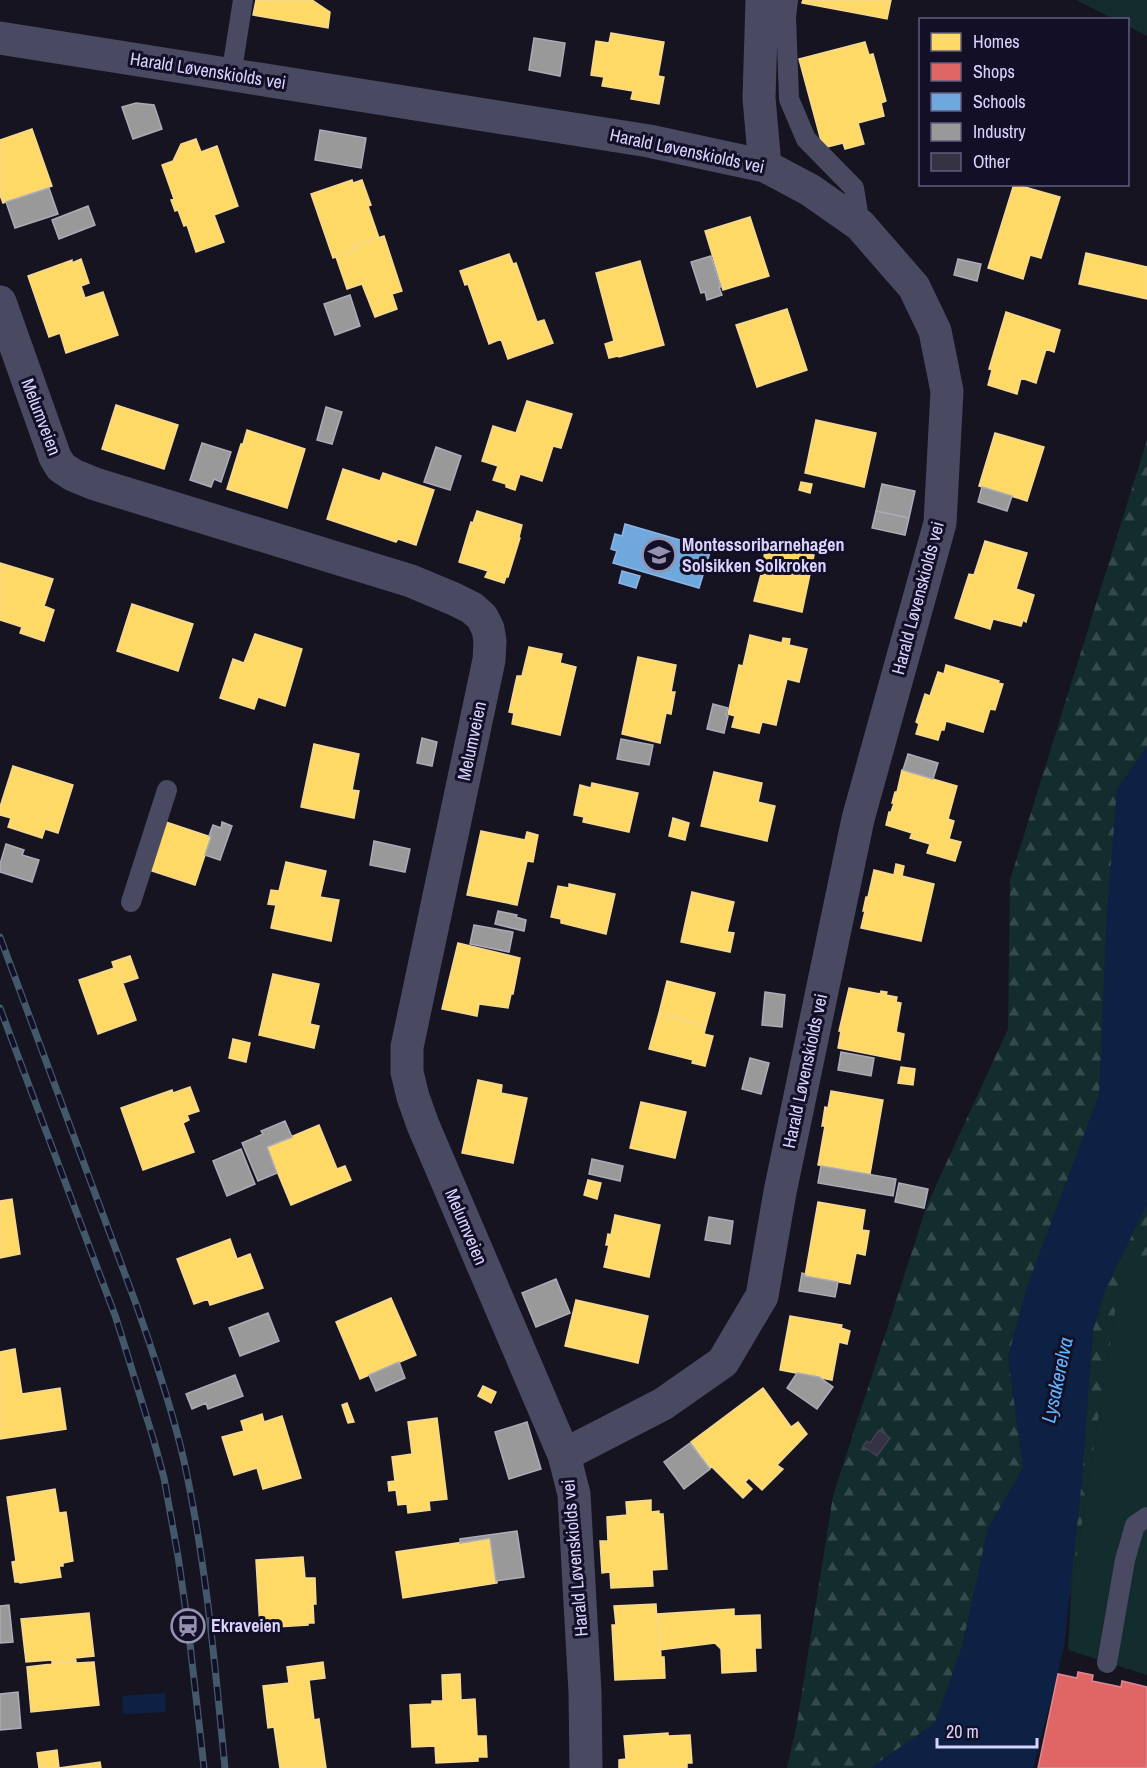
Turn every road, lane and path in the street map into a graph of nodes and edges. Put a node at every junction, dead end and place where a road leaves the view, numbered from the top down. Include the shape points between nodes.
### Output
1 (243, 0) edge
2 (762, 0) edge
3 (788, 0) edge
4 (0, 38) edge
5 (231, 75) junction
6 (765, 166) junction
7 (860, 225) junction
8 (0, 302) edge
9 (167, 790) dead end
10 (131, 902) dead end
11 (564, 1455) junction
12 (1147, 1517) edge
13 (1107, 1663) dead end
14 (586, 1768) edge

1 - 5 lane
2 - 6 street via 759,98
3 - 7 lane via 789,99 806,139 854,188
4 - 5 street, Harald Løvenskiolds vei
5 - 6 street, Harald Løvenskiolds vei via 649,141
6 - 7 street, Harald Løvenskiolds vei via 810,190
7 - 11 street, Harald Løvenskiolds vei via 914,287 935,331 947,391 940,523 858,819 762,1296 723,1362 663,1404
8 - 11 street, Melumveien via 55,457 73,475 174,510 411,581 472,608 488,629 489,660 407,1047 407,1071 423,1125
9 - 10 lane
11 - 14 street, Harald Løvenskiolds vei via 574,1494
12 - 13 lane via 1135,1525 1127,1552

